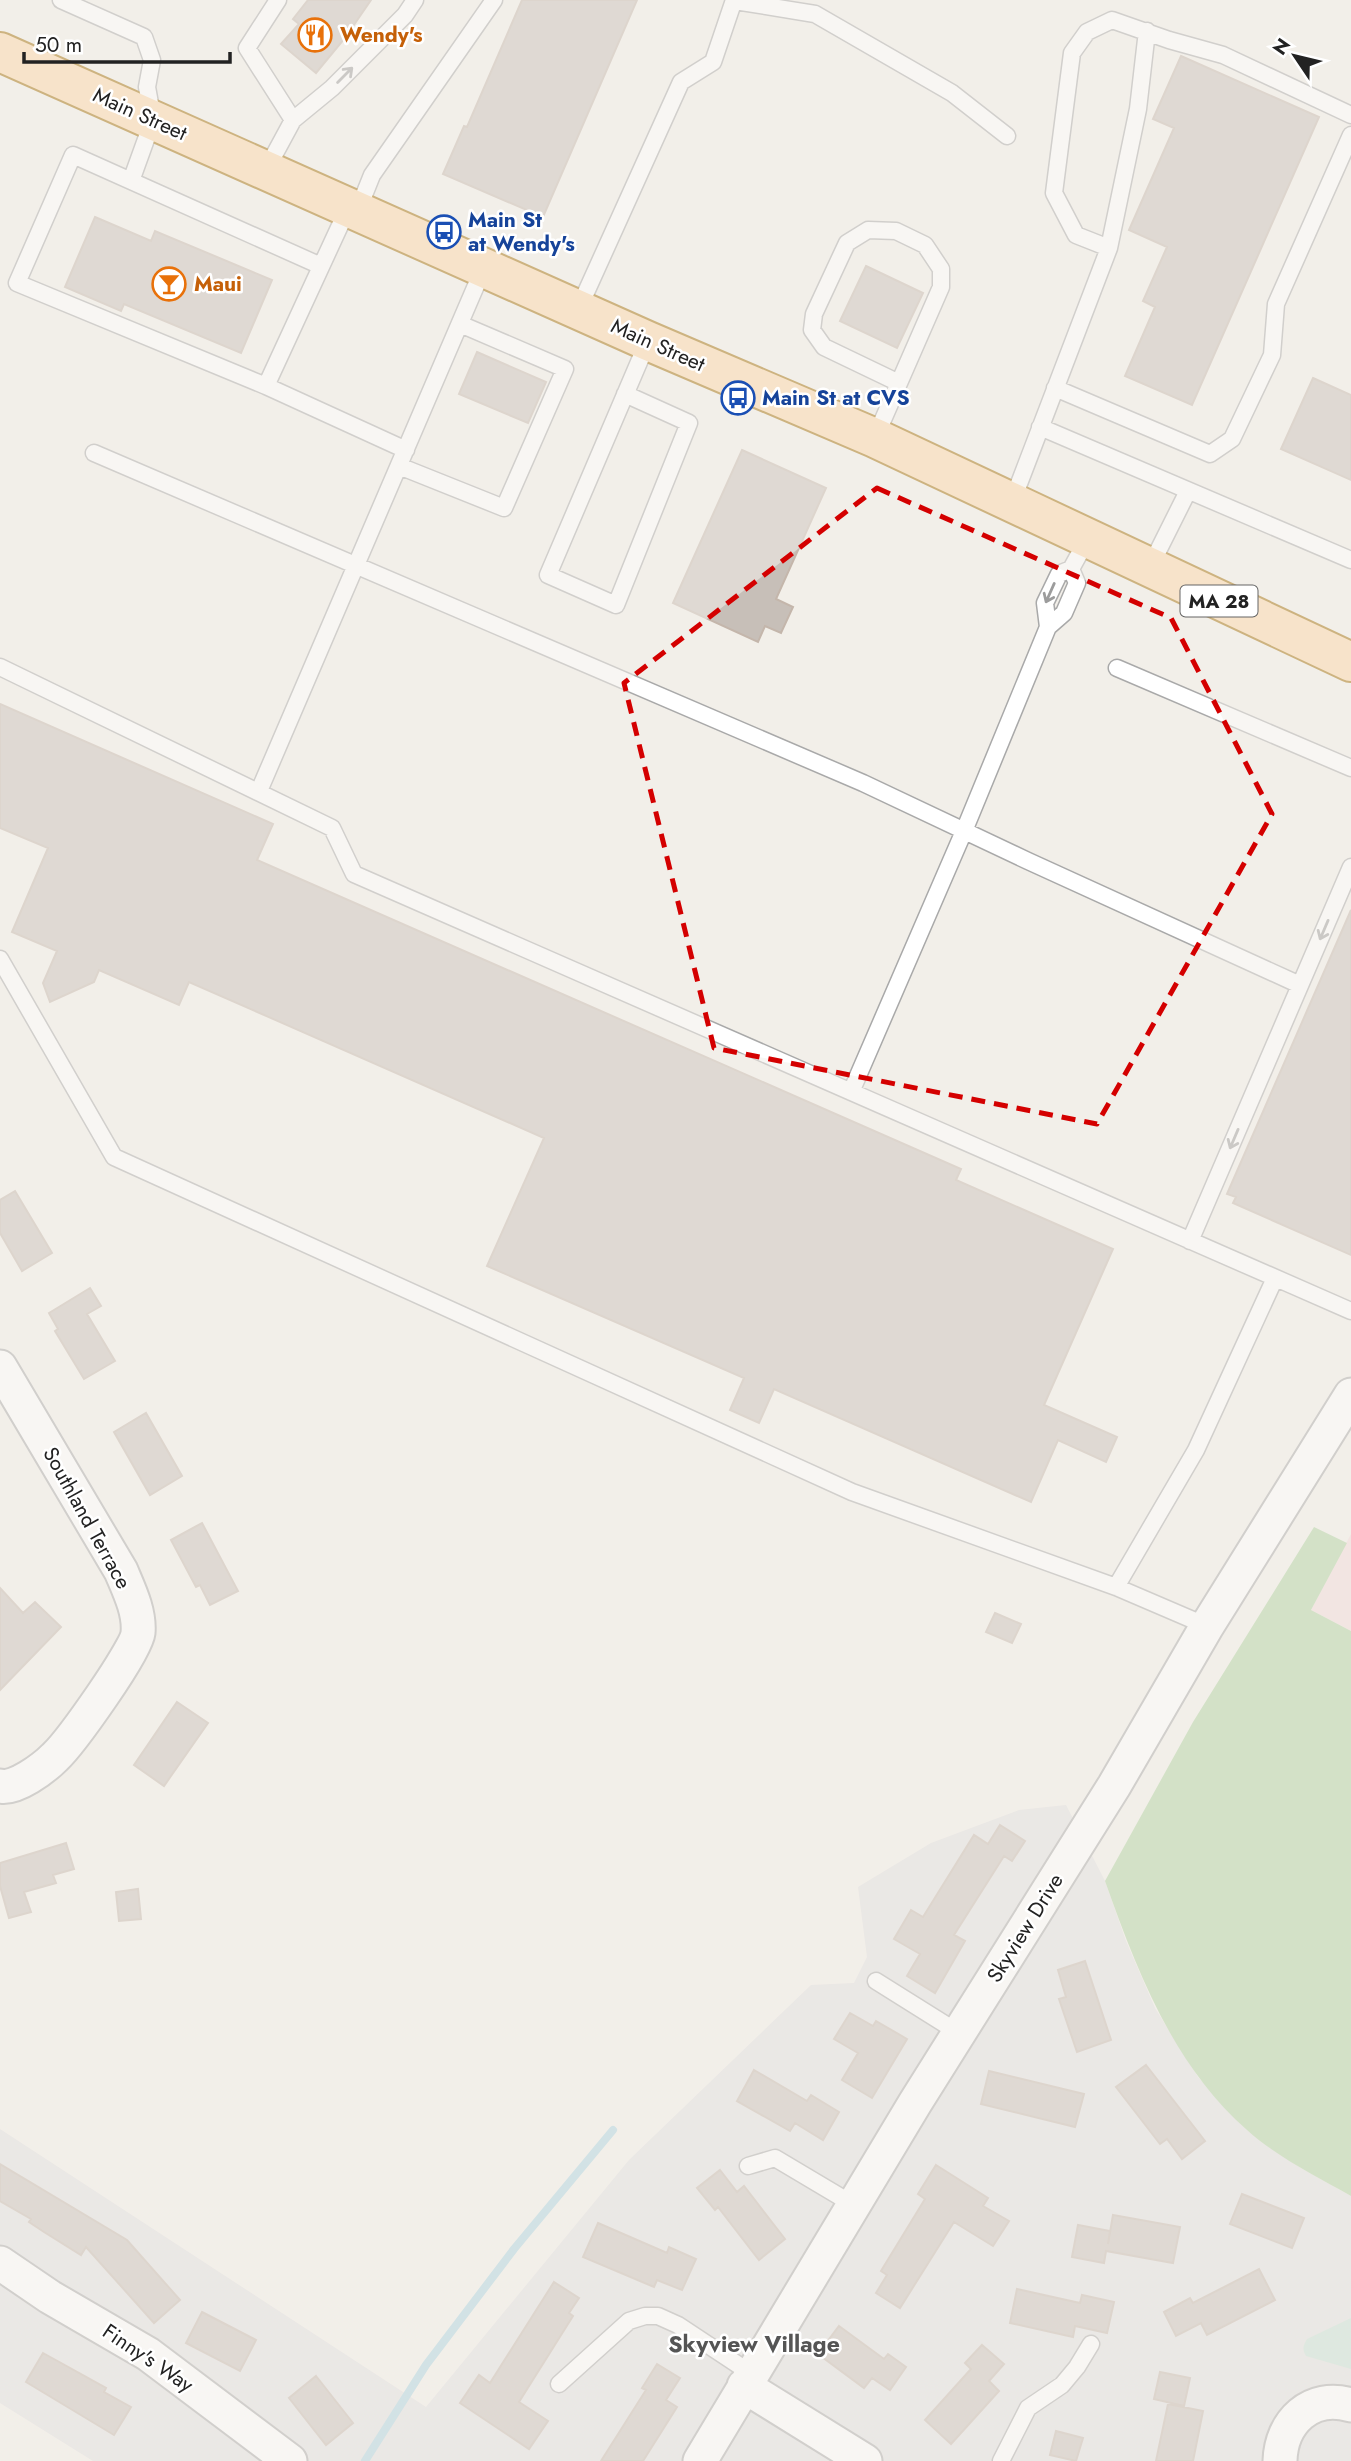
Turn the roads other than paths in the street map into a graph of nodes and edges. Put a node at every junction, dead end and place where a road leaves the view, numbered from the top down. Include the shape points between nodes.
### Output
1 (61, 0) edge
2 (278, 0) edge
3 (415, 0) edge
4 (494, 0) edge
5 (735, 0) edge
6 (1147, 31) junction
7 (0, 52) edge
8 (1351, 115) edge
9 (153, 120) junction
10 (293, 120) junction
11 (1351, 135) edge
12 (1007, 136) dead end
13 (266, 170) junction
14 (131, 181) junction
15 (353, 208) junction
16 (1108, 248) junction
17 (321, 266) junction
18 (484, 267) junction
19 (578, 310) junction
20 (460, 324) junction
21 (648, 341) junction
22 (899, 383) junction
23 (266, 386) junction
24 (1055, 388) junction
25 (625, 394) junction
26 (1040, 428) junction
27 (875, 438) junction
28 (407, 450) junction
29 (94, 453) dead end
30 (400, 466) junction
31 (1188, 491) junction
32 (1012, 502) junction
33 (1080, 553) junction
34 (1351, 560) edge
35 (356, 567) junction
36 (1150, 568) junction
37 (1351, 662) edge
38 (0, 667) edge
39 (1117, 668) dead end
40 (1351, 768) edge
41 (259, 791) junction
42 (964, 831) junction
43 (1351, 867) edge
44 (0, 959) edge
45 (1300, 985) junction
46 (851, 1092) junction
47 (1190, 1241) junction
48 (1275, 1278) junction
49 (1349, 1307) edge
50 (0, 1367) edge
51 (1351, 1395) edge
52 (1116, 1587) junction
53 (1207, 1626) junction
54 (0, 1786) edge
55 (876, 1982) dead end
56 (959, 2033) junction
57 (748, 2166) dead end
58 (853, 2205) junction
59 (0, 2263) edge
60 (1091, 2344) dead end
61 (748, 2380) junction
62 (559, 2384) dead end
63 (1351, 2405) edge
64 (290, 2461) edge
65 (699, 2461) edge
66 (865, 2461) edge
67 (1001, 2461) edge
68 (1280, 2461) edge

1 - 9 lane via 144,37 152,60 147,87
2 - 10 lane via 247,48
10 -> 3 lane via 332,88
4 - 15 lane
5 - 12 lane via 815,14 952,93
5 - 19 lane via 713,62 681,82
6 - 8 lane via 1223,55
6 - 16 lane via 1138,109
6 - 16 lane via 1112,20 1087,32 1072,53 1054,193 1076,235
7 - 9 main road, Main Street / MA 28
9 - 13 main road, Main Street / MA 28
9 - 14 lane
10 - 13 lane
11 - 24 lane via 1276,304 1272,355 1232,439 1210,454
13 - 15 main road, Main Street / MA 28
14 - 17 lane
14 - 23 lane via 73,155 17,283
15 - 17 lane
15 - 18 main road, Main Street / MA 28
16 - 24 lane
17 - 23 lane
18 - 19 main road, Main Street / MA 28
18 - 20 lane
19 - 21 main road, Main Street / MA 28
20 - 28 lane
20 - 30 lane via 565,369 504,508
21 - 25 lane
21 - 27 main road, Main Street / MA 28
22 - 22 lane via 941,287 941,269 925,245 896,231 868,230 848,243 814,314 812,330 824,346
22 - 27 lane
23 - 28 lane
24 - 26 lane
25 - 25 lane via 548,575 616,605 690,423
26 - 31 lane
26 - 32 lane
27 - 32 main road, Main Street / MA 28
28 - 30 lane
29 - 35 lane
30 - 35 lane
31 - 34 lane
31 - 36 lane
32 - 33 main road, Main Street / MA 28
33 - 36 main road, Main Street / MA 28
33 - 42 lane via 1059,574 1045,603 1048,626
35 - 41 lane
35 - 42 lane via 863,783
36 - 37 main road, Main Street / MA 28
38 - 41 lane
39 - 40 lane
41 - 46 lane via 332,828 354,874
42 - 45 lane
42 - 46 lane
43 -> 45 lane
44 - 52 lane via 114,1157 852,1492
45 -> 47 lane
46 - 47 lane
47 - 48 lane
48 - 49 lane
48 - 52 lane via 1196,1450
50 - 54 street, Southland Terrace via 121,1571 135,1605 138,1634 125,1663 56,1757 29,1777 6,1788
51 - 53 street, Skyview Drive
52 - 53 lane
53 - 56 street, Skyview Drive via 1114,1786
55 - 56 lane
56 - 58 street, Skyview Drive
57 - 58 lane via 775,2158
58 - 61 street, Skyview Drive
59 - 64 street, Finny's Way via 148,2354
60 - 67 lane via 1062,2385 1028,2408
61 - 62 lane via 678,2325 645,2316 629,2321
61 - 65 street, Skyview Drive
61 - 66 street
63 - 68 street via 1324,2403 1303,2412 1288,2428

